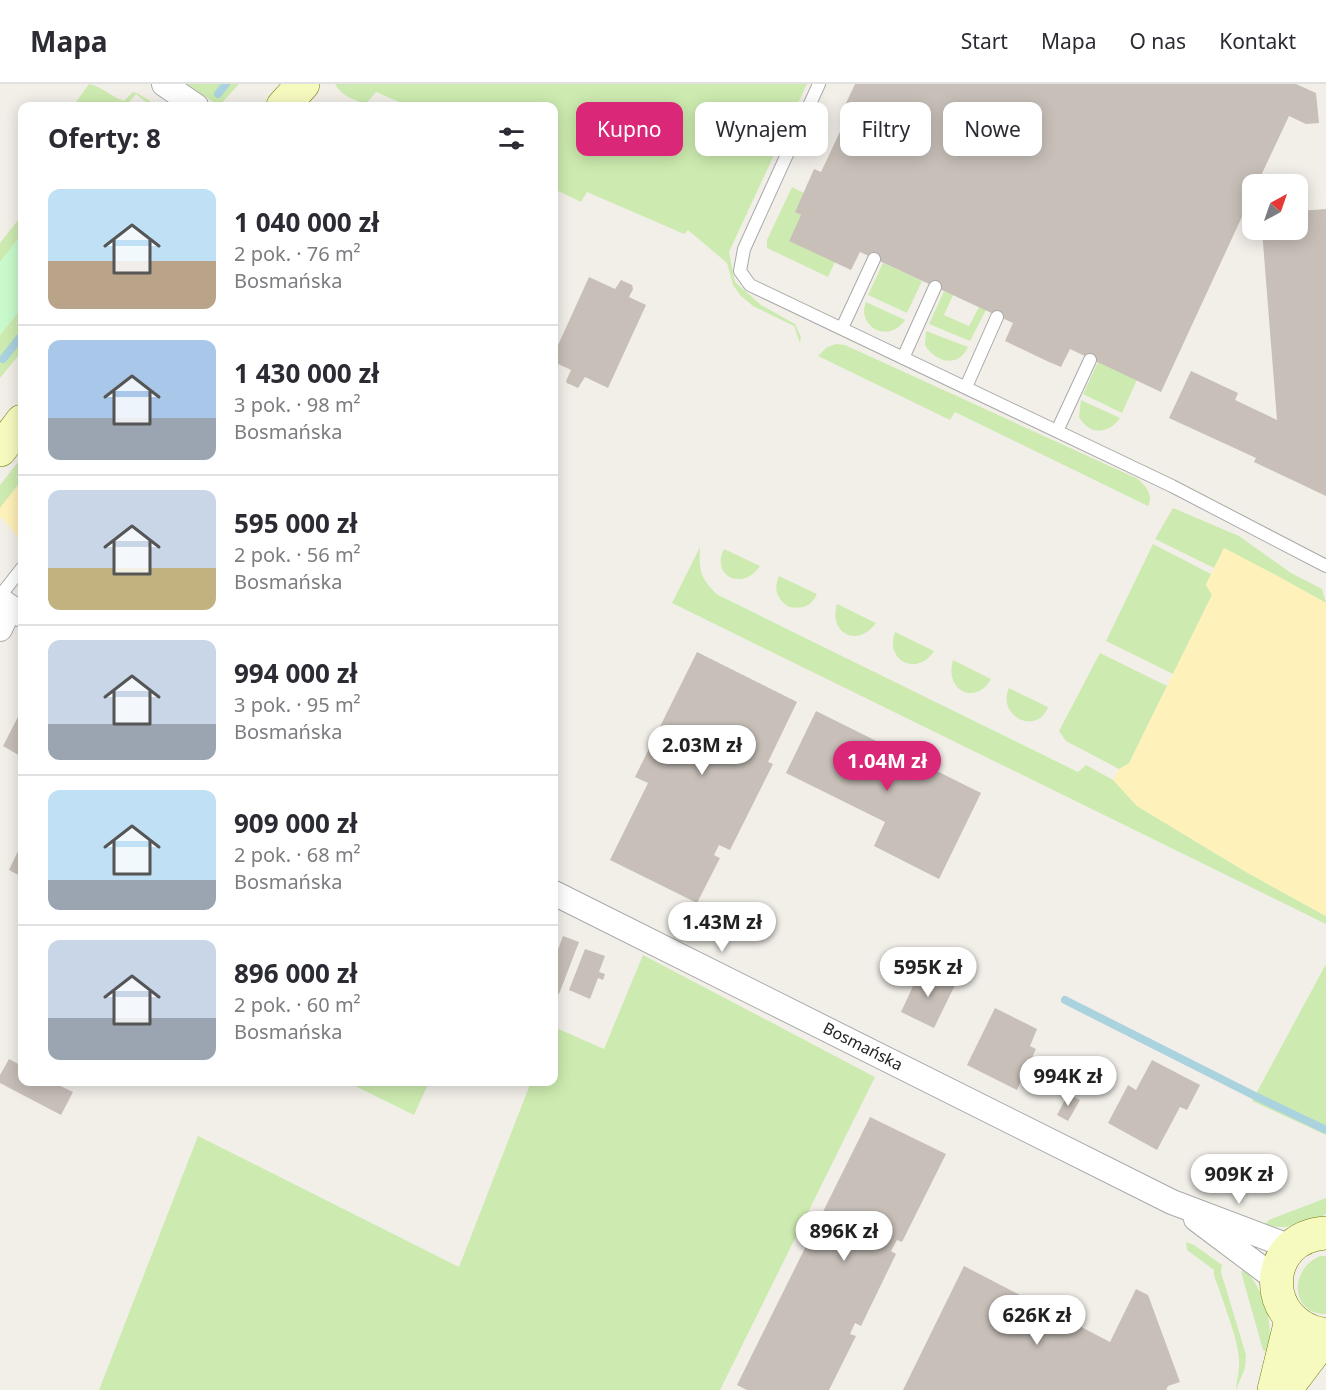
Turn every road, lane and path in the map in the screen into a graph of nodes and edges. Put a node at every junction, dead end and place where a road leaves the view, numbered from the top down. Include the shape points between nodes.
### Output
1 (164, 84) edge
2 (303, 84) edge
3 (819, 84) edge
4 (190, 102) edge
5 (287, 102) edge
6 (874, 259) dead end
7 (935, 287) dead end
8 (997, 317) dead end
9 (842, 328) junction
10 (903, 358) junction
11 (1090, 360) dead end
12 (966, 387) junction
13 (18, 426) edge
14 (1057, 431) junction
15 (0, 450) edge
16 (1326, 566) edge
17 (18, 578) edge
18 (6, 610) edge
19 (558, 895) edge
20 (1172, 1202) junction
21 (1326, 1233) edge
22 (1292, 1247) junction
23 (1276, 1279) junction
24 (1291, 1320) junction
25 (1326, 1336) edge
26 (1274, 1390) edge
27 (1285, 1390) edge

1 - 4 street
2 - 5 main road
3 - 9 lane via 744,249 740,271 750,285
6 - 9 lane
7 - 10 lane
8 - 12 lane
9 - 10 lane
10 - 12 lane
11 - 14 lane
12 - 14 lane
13 - 15 main road
14 - 16 lane
17 - 18 lane
19 - 20 street, Bosmańska
20 - 22 street, Bosmańska
20 - 23 street, Bosmańska
21 - 22 main road via 1303,1239
22 - 23 main road
23 - 24 main road via 1282,1308
24 - 25 main road via 1301,1328
24 - 26 main road
25 - 27 main road

